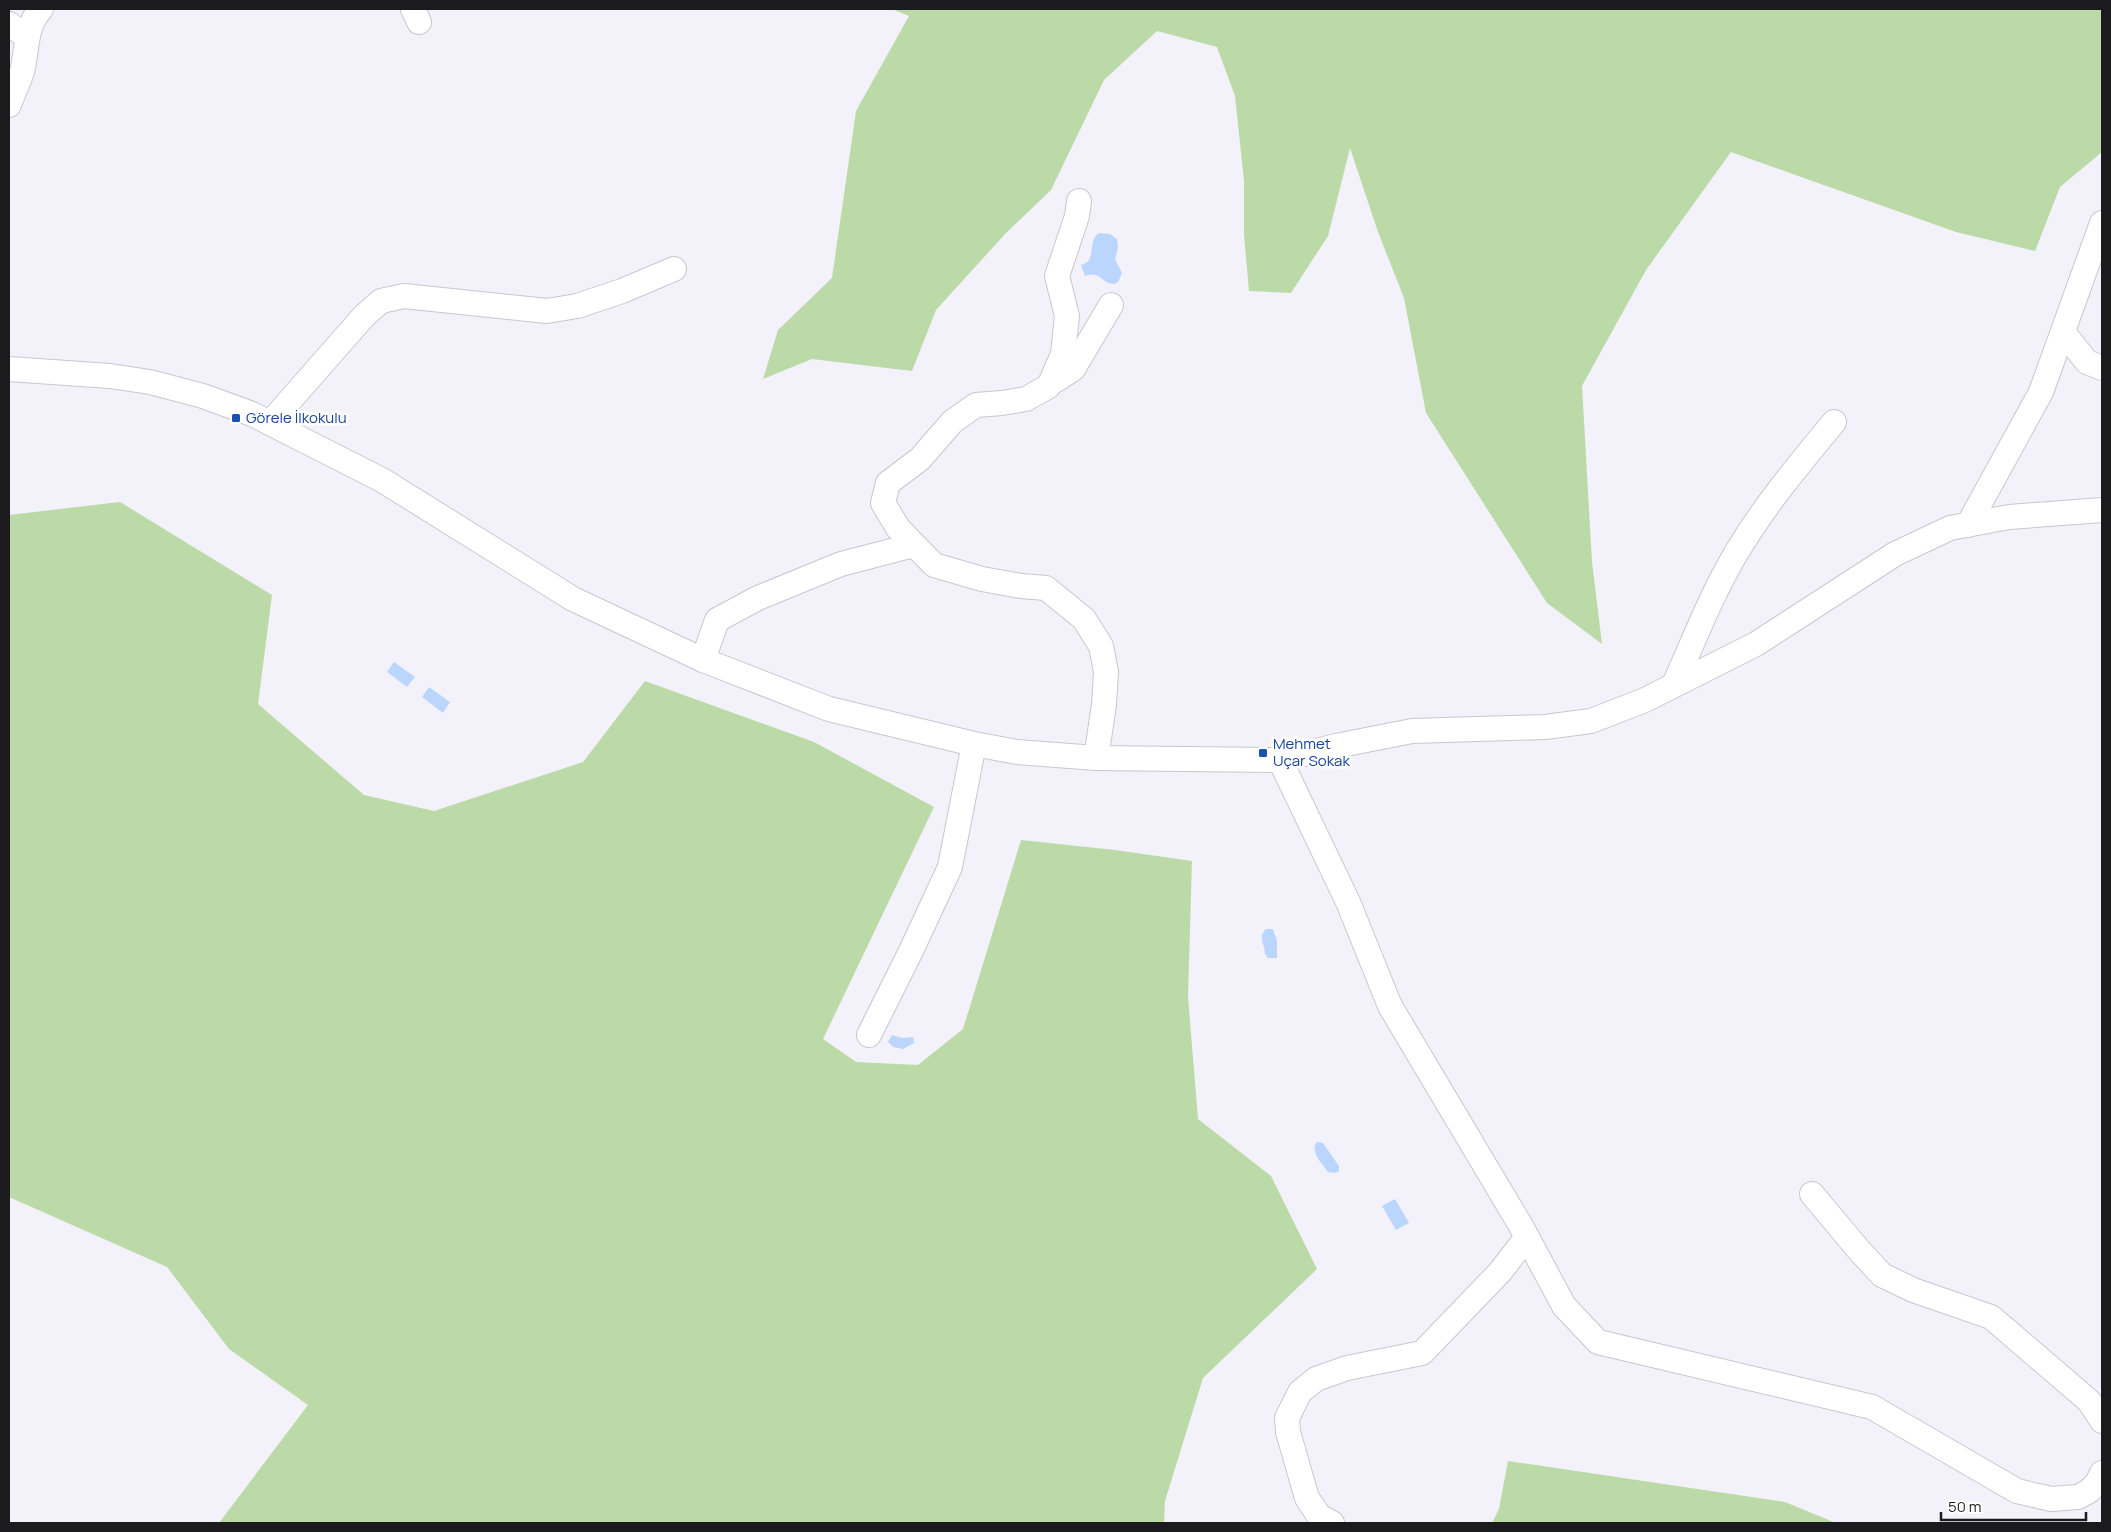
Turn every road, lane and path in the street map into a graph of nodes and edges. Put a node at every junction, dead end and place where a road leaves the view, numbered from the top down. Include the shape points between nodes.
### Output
1 (41, 9) edge
2 (18, 30) edge
3 (9, 104) edge
4 (1079, 201) dead end
5 (2102, 223) edge
6 (674, 269) dead end
7 (1111, 305) dead end
8 (2063, 332) junction
9 (2102, 368) edge
10 (9, 369) edge
11 (1049, 386) junction
12 (1834, 422) dead end
13 (270, 423) junction
14 (2102, 510) edge
15 (1968, 525) junction
16 (914, 545) junction
17 (703, 660) junction
18 (1674, 685) junction
19 (974, 744) junction
20 (1096, 758) junction
21 (1280, 760) junction
22 (869, 1035) dead end
23 (1812, 1194) dead end
24 (1527, 1237) junction
25 (2102, 1421) edge
26 (2102, 1473) edge
27 (1332, 1523) edge

1 - 2 street
2 - 3 street via 22,70
4 - 11 street via 1058,276 1066,316 1063,354
5 - 8 street
6 - 13 street via 577,306 547,311 404,296 381,301
7 - 11 street via 1073,369
8 - 9 street via 2087,362
8 - 15 street via 2041,392
10 - 13 street via 150,382 204,396
11 - 16 street via 1026,399 976,405 952,422 920,459 888,483 882,503
12 - 18 street via 1790,475 1738,550 1700,624
13 - 17 street via 382,480 573,599
14 - 15 street via 2009,517
15 - 18 street via 1950,528 1895,554 1756,644
16 - 17 street via 841,564 758,598 717,620
16 - 20 street via 934,565 982,579 1046,588 1084,619 1101,646 1106,672
17 - 19 street via 829,709
18 - 21 street via 1591,721 1545,727 1412,731
19 - 20 street via 1017,752
19 - 22 street via 950,867
20 - 21 street
21 - 24 street via 1348,902 1390,1006
23 - 25 street via 1882,1275 1913,1290 1991,1317 2089,1401
24 - 26 street via 1564,1306 1598,1342 1872,1406 2017,1491 2051,1499 2078,1497 2089,1491
24 - 27 street via 1500,1272 1422,1353 1347,1368 1316,1378 1300,1392 1287,1418 1288,1432 1307,1498 1319,1516

